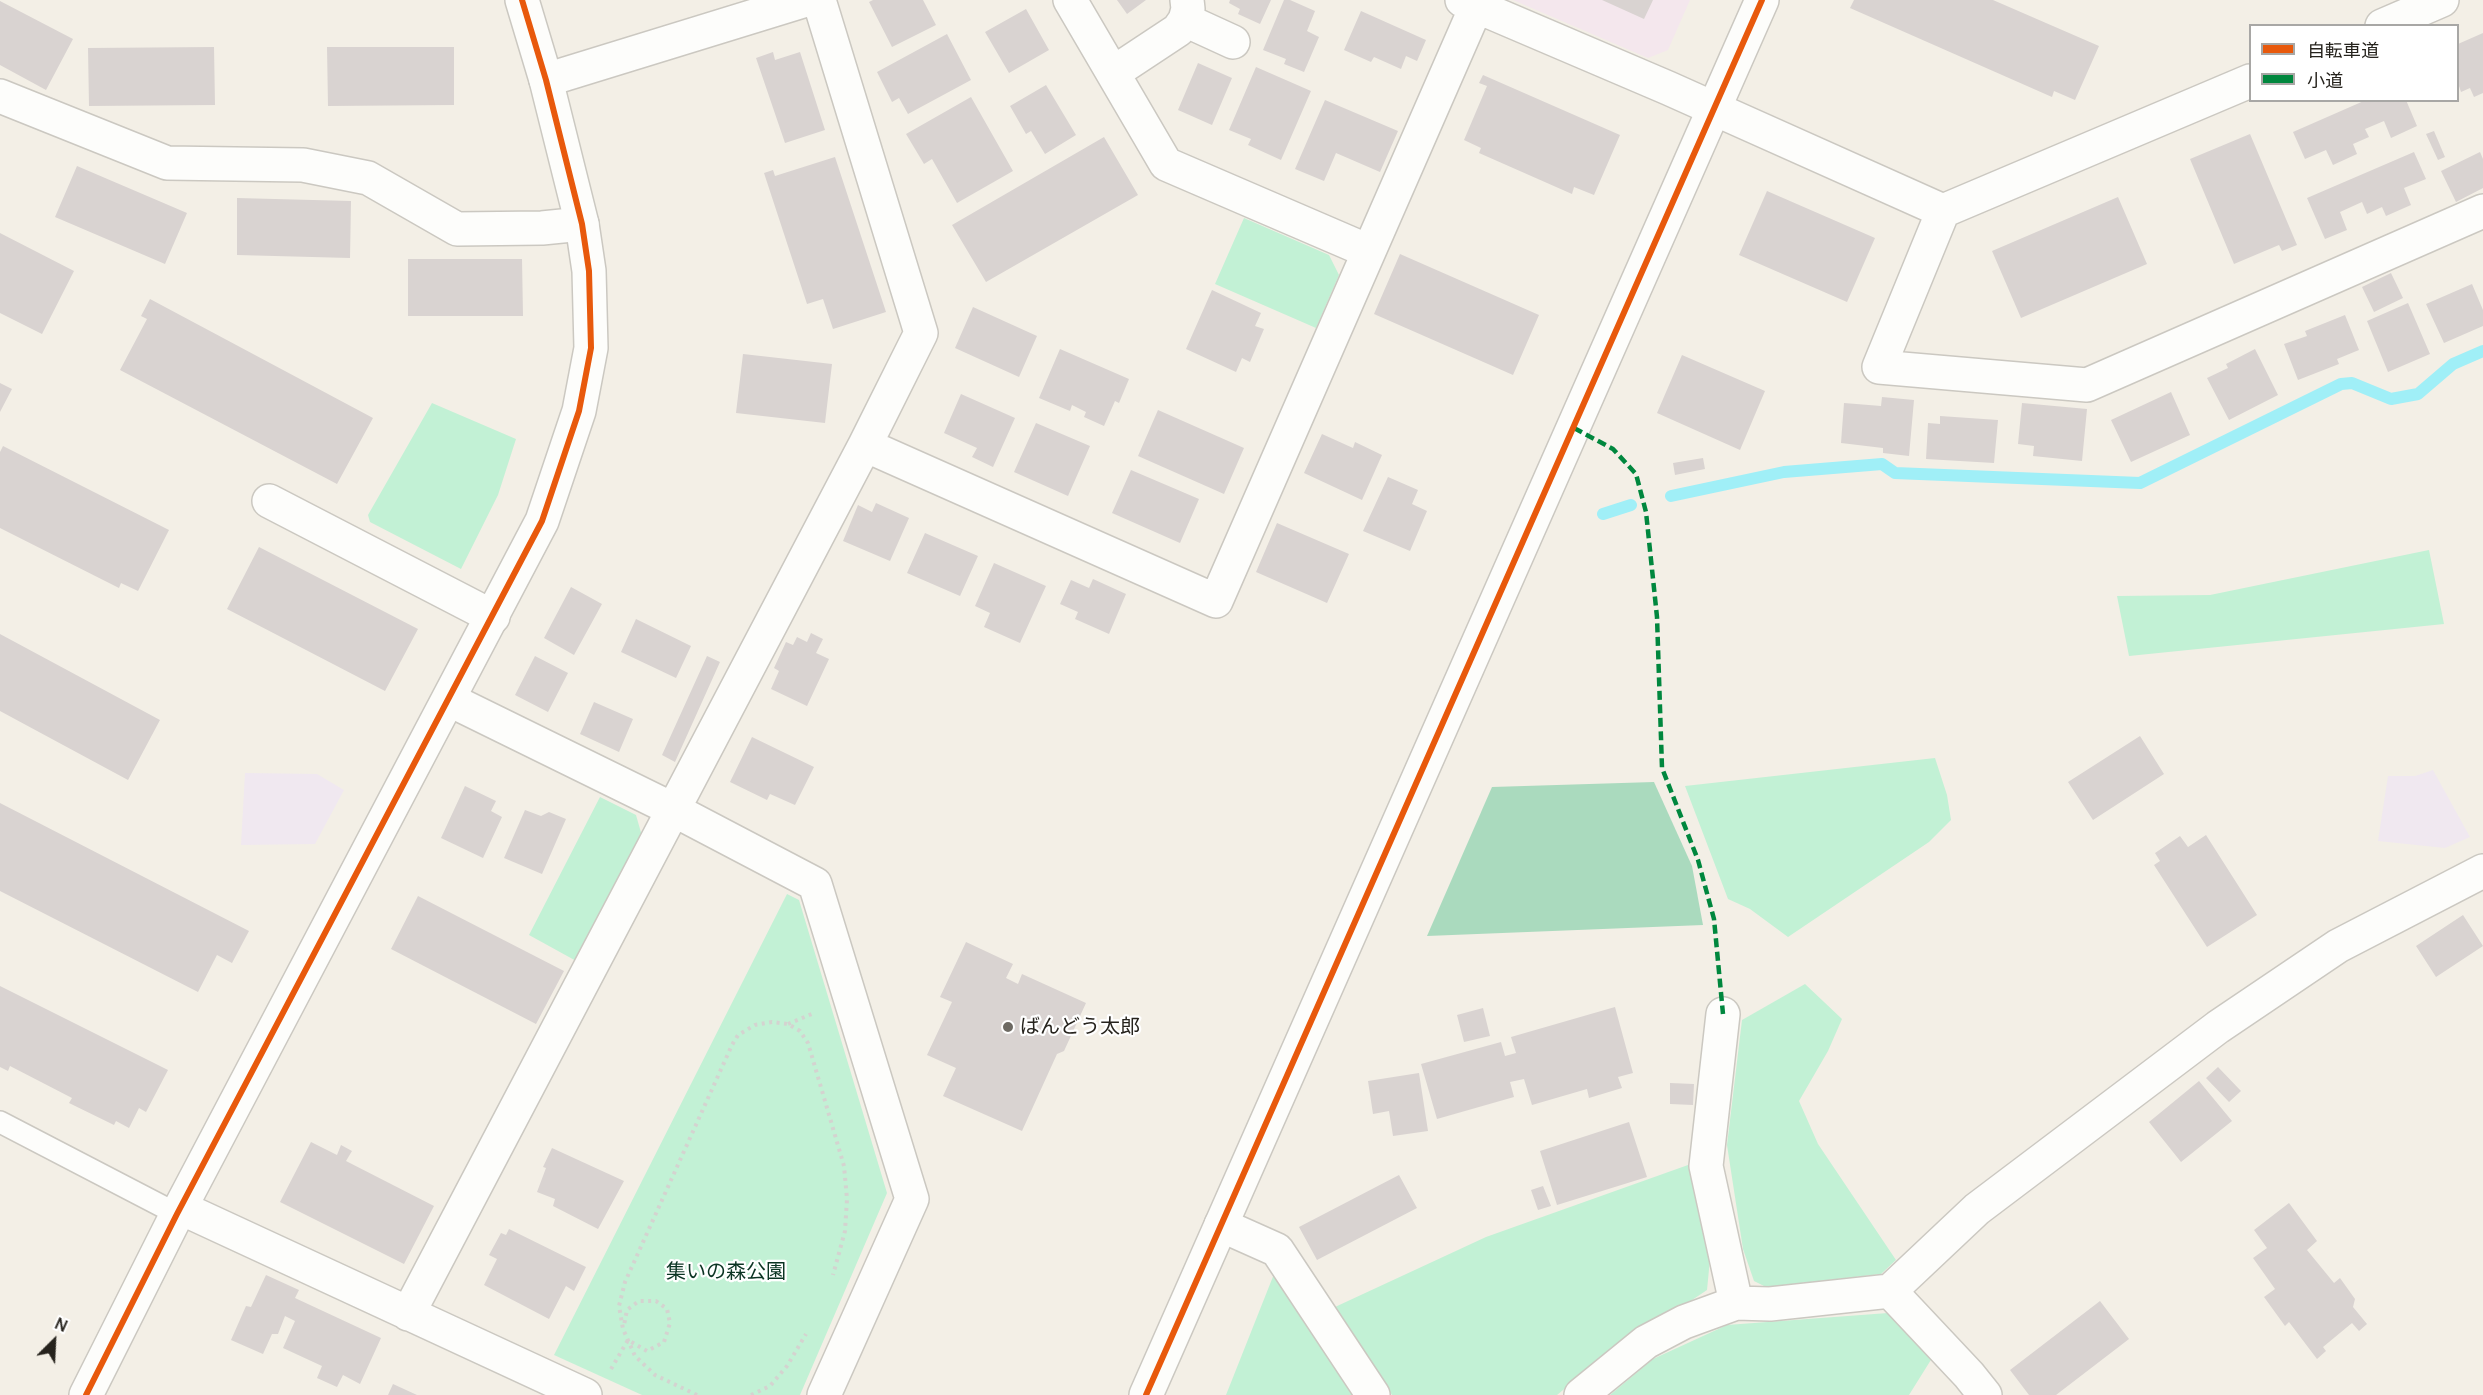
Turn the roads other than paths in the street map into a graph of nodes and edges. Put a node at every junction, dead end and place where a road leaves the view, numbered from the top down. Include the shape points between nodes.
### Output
1 (522, 0) edge
2 (806, 0) edge
3 (819, 0) edge
4 (1070, 0) edge
5 (1762, 0) edge
6 (2442, 0) edge
7 (1469, 3) edge
8 (1186, 10) edge
9 (2387, 24) edge
10 (1233, 42) dead end
11 (1113, 73) junction
12 (546, 80) junction
13 (2249, 81) edge
14 (0, 96) edge
15 (1715, 109) junction
16 (1943, 211) junction
17 (2483, 211) edge
18 (582, 224) junction
19 (1368, 251) junction
20 (865, 445) junction
21 (269, 501) dead end
22 (493, 617) junction
23 (450, 700) junction
24 (674, 810) junction
25 (2483, 871) edge
26 (1723, 1014) dead end
27 (0, 1122) edge
28 (179, 1211) junction
29 (1221, 1225) junction
30 (1890, 1292) junction
31 (1736, 1303) junction
32 (408, 1314) junction
33 (86, 1395) edge
34 (585, 1395) edge
35 (824, 1395) edge
36 (1146, 1395) edge
37 (1373, 1395) edge
38 (1581, 1395) edge
39 (1984, 1395) edge

1 - 12 street
2 - 12 street
3 - 20 street via 921,333
4 - 11 street
5 - 15 street
6 - 9 street
7 - 15 street
7 - 19 street
8 - 10 street
8 - 11 street via 1178,30
11 - 19 street via 1166,164
12 - 18 street
13 - 16 street
14 - 18 street via 167,163 303,165 368,178 457,229
15 - 16 street
15 - 29 street
16 - 17 street via 1879,367 2087,385
18 - 22 street via 589,272 591,348 579,411 542,521
19 - 20 street via 1216,602
20 - 24 street
21 - 22 street
22 - 23 street
23 - 24 street
23 - 28 street
24 - 32 street
24 - 35 street via 815,884 912,1198
25 - 30 street via 2338,946 2218,1027 1977,1209
26 - 31 street via 1706,1166
27 - 28 lane
28 - 32 street
28 - 33 street
29 - 36 street
29 - 37 street via 1277,1250
30 - 31 street via 1770,1304
30 - 39 street via 1970,1375
31 - 38 street via 1684,1322 1646,1342
32 - 34 street

